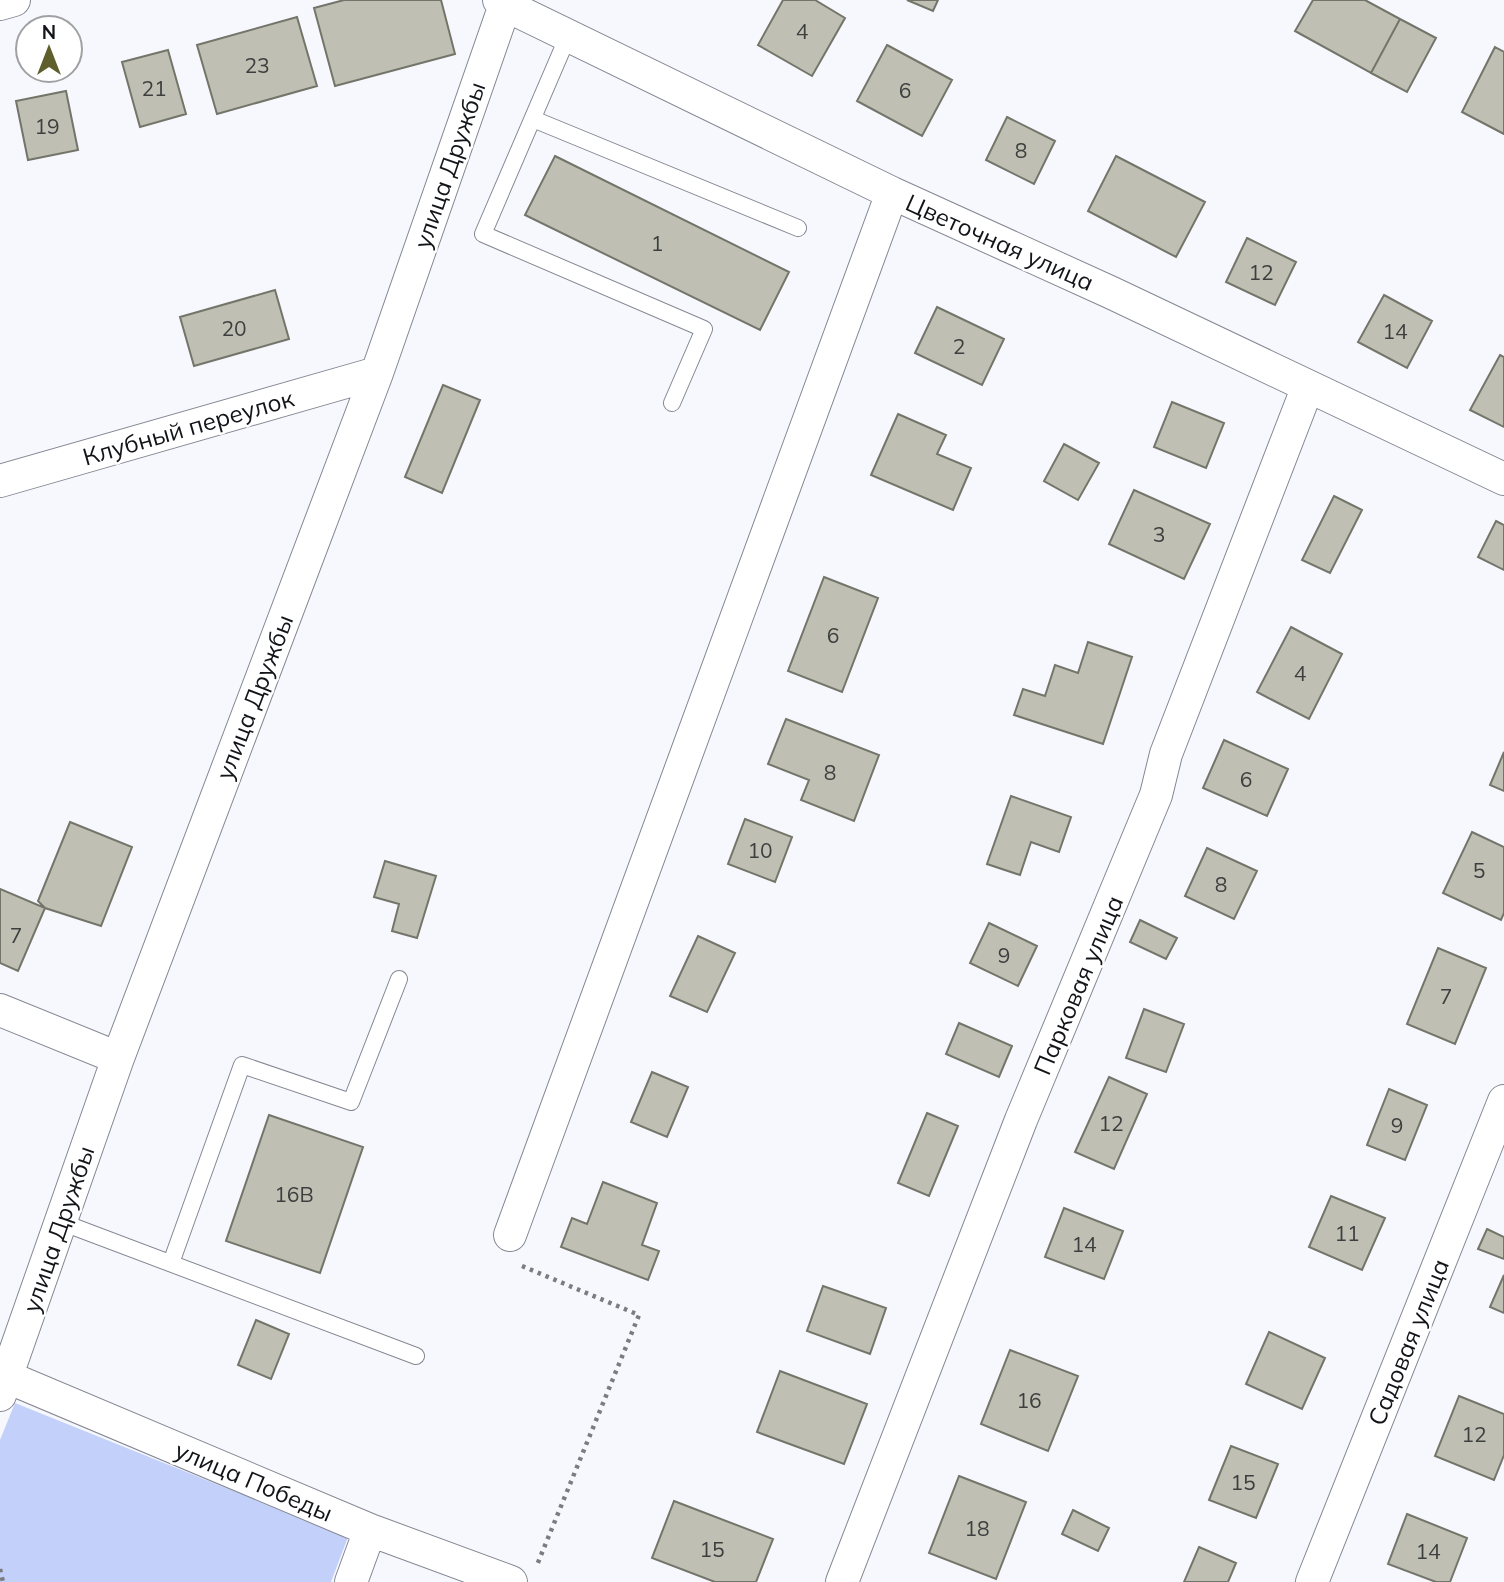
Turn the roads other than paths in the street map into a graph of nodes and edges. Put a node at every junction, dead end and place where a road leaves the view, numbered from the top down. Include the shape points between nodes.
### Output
1 (14, 0) edge
2 (504, 2) edge
3 (0, 4) edge
4 (568, 36) junction
5 (533, 119) junction
6 (892, 193) junction
7 (798, 228) dead end
8 (377, 373) junction
9 (1308, 386) junction
10 (672, 403) dead end
11 (1504, 479) edge
12 (0, 481) edge
13 (399, 979) dead end
14 (0, 1010) edge
15 (118, 1058) junction
16 (1504, 1101) edge
17 (61, 1222) junction
18 (510, 1235) road end
19 (171, 1263) junction
20 (416, 1356) dead end
21 (2, 1382) edge
22 (370, 1530) junction
23 (523, 1576) edge
24 (351, 1582) edge
25 (842, 1582) edge
26 (1312, 1582) edge

1 - 3 street
2 - 4 street, Цветочная улица
2 - 8 street, улица Дружбы
4 - 5 lane
4 - 6 street, Цветочная улица
5 - 7 lane
5 - 10 lane via 483,234 704,329
6 - 9 street, Цветочная улица
6 - 18 street
8 - 12 street, Клубный переулок
8 - 15 street, улица Дружбы
9 - 11 street, Цветочная улица
9 - 25 street, Парковая улица via 1166,754 1156,795 1021,1120
13 - 19 lane via 351,1102 242,1065
14 - 15 street
15 - 17 street, улица Дружбы
16 - 26 street, Садовая улица
17 - 19 lane
17 - 21 street, улица Дружбы
19 - 20 lane
21 - 22 street, улица Победы
22 - 23 street, улица Победы
22 - 24 street

